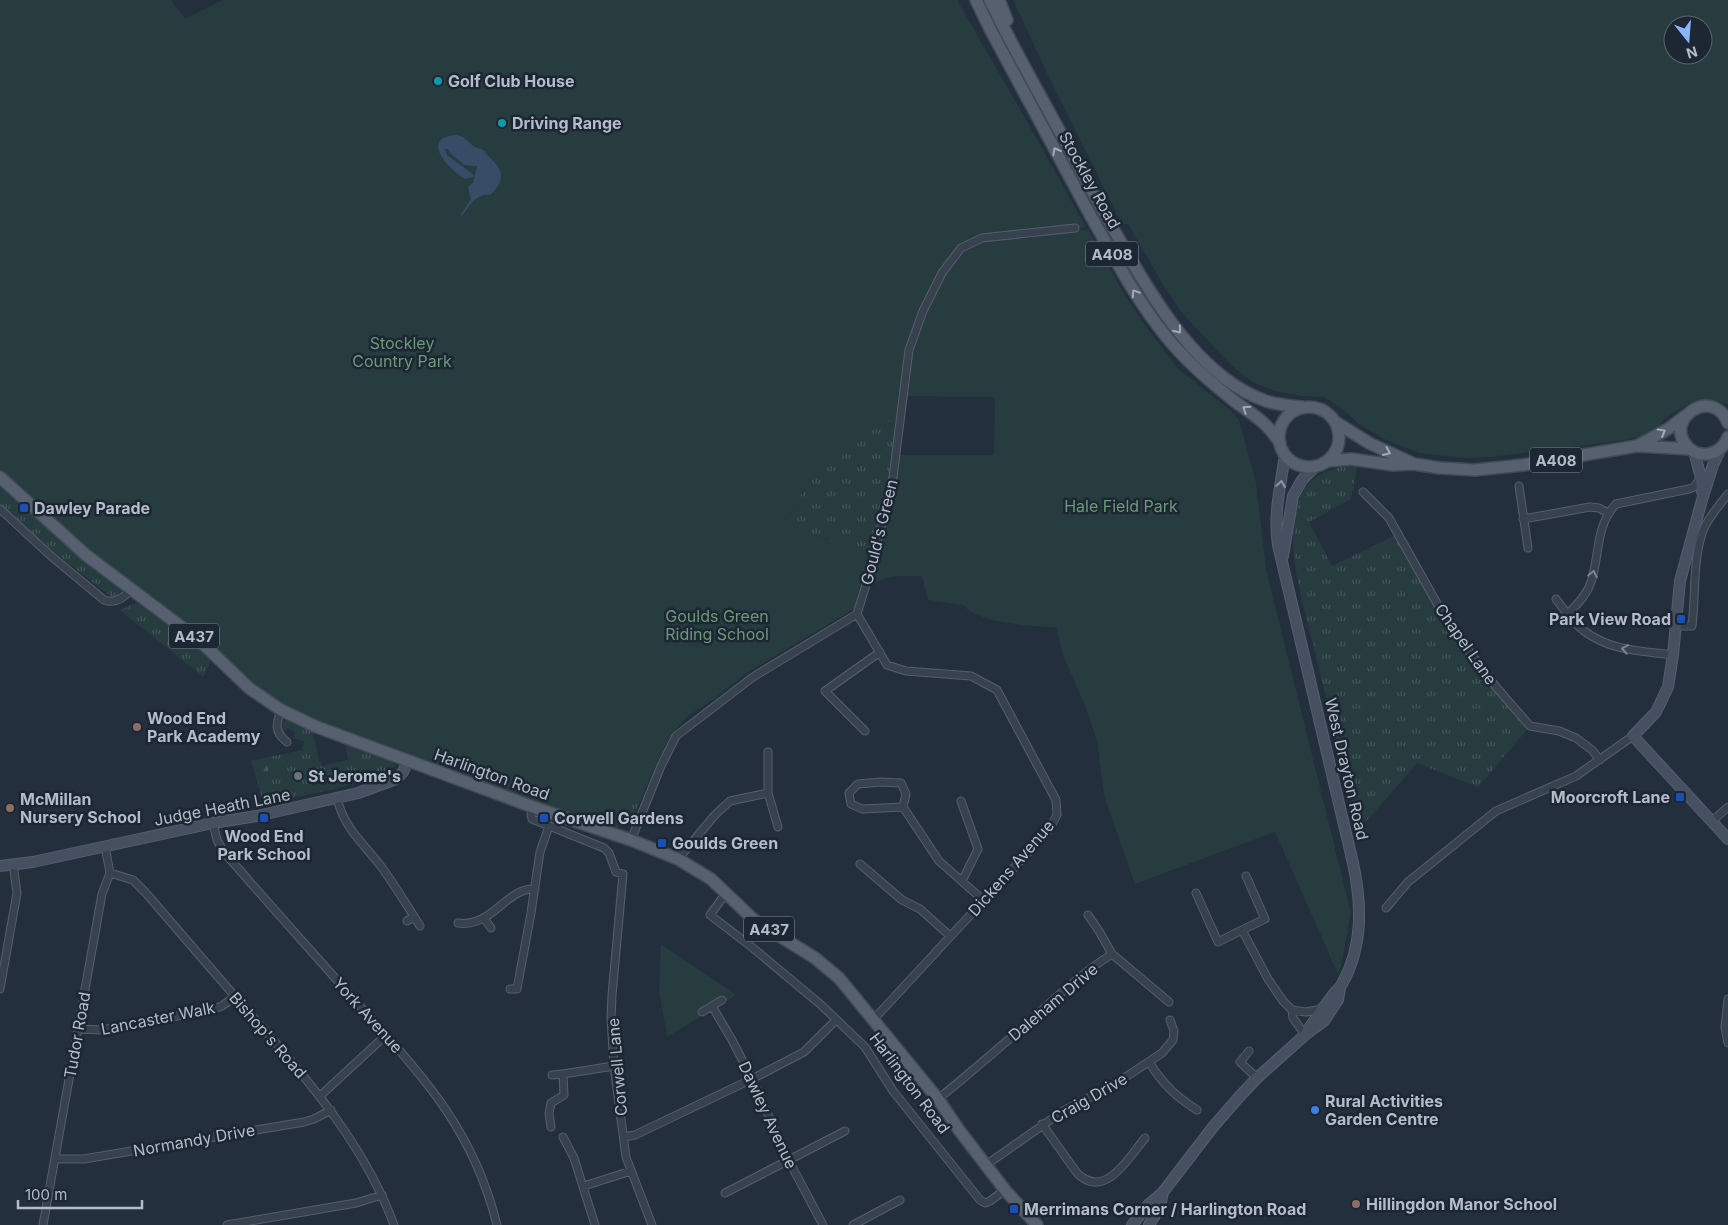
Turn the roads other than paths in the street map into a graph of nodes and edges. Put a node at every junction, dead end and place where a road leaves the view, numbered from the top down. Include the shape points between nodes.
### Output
1 (970, 0) edge
2 (976, 0) edge
3 (990, 0) edge
4 (999, 0) edge
5 (990, 29) junction
6 (1023, 61) junction
7 (1075, 228) dead end
8 (1304, 407) junction
9 (1724, 412) edge
10 (1686, 415) junction
11 (1728, 422) edge
12 (1337, 423) junction
13 (1725, 443) edge
14 (1636, 446) junction
15 (1282, 449) junction
16 (1692, 450) junction
17 (1328, 461) junction
18 (1414, 464) junction
19 (1316, 466) junction
20 (0, 476) edge
21 (1701, 478) junction
22 (1519, 486) dead end
23 (1363, 492) dead end
24 (1728, 494) edge
25 (1702, 500) junction
26 (0, 508) edge
27 (1608, 513) junction
28 (1523, 519) junction
29 (1528, 548) dead end
30 (1282, 558) junction
31 (131, 589) junction
32 (1556, 599) dead end
33 (857, 614) junction
34 (1568, 614) junction
35 (1676, 626) junction
36 (880, 652) junction
37 (1673, 655) junction
38 (281, 710) junction
39 (865, 731) dead end
40 (1633, 736) junction
41 (287, 742) dead end
42 (768, 752) dead end
43 (408, 760) junction
44 (1600, 760) junction
45 (768, 793) junction
46 (337, 798) junction
47 (961, 801) dead end
48 (533, 807) junction
49 (903, 807) junction
50 (1728, 807) edge
51 (1711, 822) junction
52 (213, 823) junction
53 (549, 826) junction
54 (778, 827) dead end
55 (630, 840) junction
56 (1728, 840) edge
57 (105, 846) junction
58 (678, 859) junction
59 (14, 864) junction
60 (860, 864) dead end
61 (0, 866) edge
62 (110, 873) junction
63 (1246, 876) dead end
64 (962, 881) junction
65 (535, 889) junction
66 (726, 893) junction
67 (1196, 893) dead end
68 (983, 900) junction
69 (1386, 908) dead end
70 (1088, 915) dead end
71 (484, 918) junction
72 (458, 923) dead end
73 (420, 926) dead end
74 (491, 928) dead end
75 (1242, 930) junction
76 (950, 936) junction
77 (1112, 954) junction
78 (1341, 987) junction
79 (0, 989) edge
80 (510, 989) dead end
81 (236, 996) junction
82 (1728, 999) edge
83 (722, 1000) dead end
84 (1169, 1002) dead end
85 (712, 1006) junction
86 (1324, 1008) junction
87 (1292, 1010) junction
88 (702, 1012) dead end
89 (874, 1019) junction
90 (836, 1020) junction
91 (1170, 1020) dead end
92 (78, 1029) junction
93 (1305, 1035) junction
94 (386, 1036) junction
95 (1728, 1043) edge
96 (1249, 1051) dead end
97 (1148, 1062) junction
98 (614, 1066) junction
99 (563, 1074) junction
100 (552, 1075) dead end
101 (1257, 1078) junction
102 (752, 1079) junction
103 (320, 1096) junction
104 (938, 1099) junction
105 (330, 1110) junction
106 (1197, 1110) dead end
107 (1042, 1124) junction
108 (551, 1127) dead end
109 (845, 1131) dead end
110 (563, 1137) dead end
111 (624, 1137) junction
112 (1145, 1138) dead end
113 (55, 1159) junction
114 (788, 1159) junction
115 (986, 1165) junction
116 (631, 1171) junction
117 (584, 1186) junction
118 (1006, 1190) junction
119 (1163, 1192) junction
120 (725, 1193) dead end
121 (382, 1194) junction
122 (900, 1200) dead end
123 (1154, 1220) edge
124 (43, 1225) edge
125 (227, 1225) edge
126 (394, 1225) edge
127 (497, 1225) edge
128 (595, 1225) edge
129 (652, 1225) edge
130 (823, 1225) edge
131 (853, 1225) edge
132 (1037, 1225) edge
133 (1132, 1225) edge
134 (1149, 1225) edge

1 - 5 main road
2 - 5 main road, Stockley Road / A408
3 - 6 main road, Stockley Road / A408
4 - 6 main road
15 -> 5 main road, Stockley Road / A408 via 1272,430 1262,420 1195,369 1157,325 1126,278
6 -> 8 main road, Stockley Road / A408 via 1143,281 1178,331 1207,362 1238,387 1267,401
7 - 33 street, Gould's Green via 982,238 961,248 942,273 909,350 893,477
8 - 12 main road via 1324,410
8 - 15 main road via 1284,419 1280,432
9 - 10 main road via 1702,406
9 - 11 main road
14 -> 10 main road, A408 via 1675,425
10 - 16 main road via 1681,433
12 - 17 main road via 1339,443
12 -> 18 main road, A408 via 1369,443
13 - 16 main road via 1706,454
13 - 25 main road via 1713,466
14 - 16 main road, A408
14 - 18 main road, A408 via 1504,468 1458,469
15 - 19 main road via 1299,465
30 -> 15 main road, West Drayton Road via 1276,531
16 - 21 main road
17 - 18 main road, A408 via 1351,459 1393,465
17 - 19 main road
19 - 30 main road, West Drayton Road via 1302,480 1293,496
20 - 31 main road, A437 via 80,550
21 - 25 main road
21 - 27 street via 1689,489 1616,504
22 - 28 street
23 - 44 street, Chapel Lane via 1389,518 1448,623 1530,726 1576,738
24 - 35 street via 1705,527 1693,592 1692,626
25 - 35 main road via 1680,581
26 - 31 street via 104,600 116,601
27 - 28 street via 1590,507
34 -> 27 street via 1591,584
28 - 29 street
30 - 78 main road, West Drayton Road via 1359,893 1356,948
31 - 38 main road, A437 via 200,641 249,688
32 - 34 street
33 - 36 street, Dickens Avenue
33 - 55 street via 753,677 676,736
37 -> 34 street via 1605,644 1583,630
35 - 37 main road
36 - 39 street via 824,690
36 - 68 street, Dickens Avenue via 887,665 906,671 971,676 997,690 1056,800 1057,815 1049,830
37 - 40 main road via 1664,696 1656,712
38 - 41 street via 276,730
38 - 43 main road, A437 via 317,727
40 - 44 street
40 - 51 main road
42 - 45 street
43 - 46 main road, Judge Heath Lane via 402,775 392,781
43 - 48 main road, Harlington Road / A437
44 - 69 street via 1576,776 1496,811 1408,882
45 - 54 street
45 - 58 street via 730,801
46 - 52 main road, Judge Heath Lane
46 - 73 street via 348,826 384,871 411,919
47 - 64 street via 978,849
48 - 53 street via 532,819
48 - 55 main road, Harlington Road / A437
49 - 49 street via 906,794 901,783 858,784 849,793 850,804 862,809
49 - 64 street via 939,861
50 - 51 street
51 - 56 main road
52 - 57 main road, Judge Heath Lane
52 - 94 street, York Avenue via 216,840 223,851
53 - 65 street via 540,852
53 - 98 street, Corwell Lane via 604,848 609,852 616,872 623,874 611,1010
55 - 58 main road, Harlington Road / A437
57 - 59 main road, Judge Heath Lane
57 - 62 street
58 - 66 main road, Harlington Road / A437 via 711,879
59 - 61 main road, Judge Heath Lane
59 - 79 street via 16,898
60 - 76 street
62 - 81 street, Bishop's Road via 139,885
62 - 92 street, Tudor Road via 102,894
63 - 75 street via 1265,919
64 - 68 street
65 - 71 street via 523,889
65 - 80 street via 517,990
66 - 89 main road, Harlington Road / A437 via 754,920 815,958 839,978
66 - 90 street, Harlington Road via 710,915 754,948
67 - 75 street via 1218,942
68 - 76 street, Dickens Avenue
70 - 77 street
71 - 72 street via 472,923
71 - 74 street
75 - 87 street via 1268,979
76 - 89 street, Dickens Avenue
77 - 84 street, Daleham Drive
77 - 104 street, Daleham Drive via 1063,991
78 - 86 main road, West Drayton Road
78 - 93 main road, West Drayton Road via 1333,1009 1324,1021
81 - 92 street, Lancaster Walk via 210,1010 102,1030
81 - 103 street, Bishop's Road
82 - 95 street via 1725,1027
83 - 85 street
85 - 88 street
85 - 102 street, Dawley Avenue
86 - 87 street via 1311,1012
86 - 93 main road, West Drayton Road
87 - 93 street
89 - 104 main road, Harlington Road / A437
90 - 102 street via 804,1052
90 - 118 street, Harlington Road via 864,1047 893,1091 980,1200 985,1203
91 - 97 street, Craig Drive via 1173,1040
92 - 113 street, Tudor Road
93 - 101 main road, West Drayton Road
94 - 103 street
94 - 127 street, York Avenue via 430,1086 456,1124 480,1173
96 - 101 street via 1240,1062
97 - 106 street via 1168,1089
97 - 107 street, Craig Drive via 1112,1086
98 - 99 street
98 - 111 street, Corwell Lane
99 - 100 street
99 - 108 street via 564,1095 551,1103 548,1113
101 - 119 main road, West Drayton Road via 1222,1116
102 - 111 street via 635,1135
102 - 114 street, Dawley Avenue
103 - 105 street, Bishop's Road
104 - 115 main road, Harlington Road / A437
105 - 113 street, Normandy Drive via 304,1122 84,1159
105 - 121 street, Bishop's Road
107 - 112 street via 1077,1173 1093,1182 1113,1176
107 - 115 street, Craig Drive
109 - 114 street
110 - 117 street
111 - 116 street, Corwell Lane
113 - 124 street, Tudor Road
114 - 120 street
114 - 130 street, Dawley Avenue
115 - 118 main road, Harlington Road / A437
116 - 117 street
116 - 129 street, Corwell Lane
117 - 128 street
118 - 132 main road, Harlington Road / A437
119 - 123 main road, West Drayton Road
119 - 133 main road, West Drayton Road
121 - 125 street via 356,1203
121 - 126 street, Bishop's Road
122 - 131 street
123 - 134 main road, West Drayton Road

